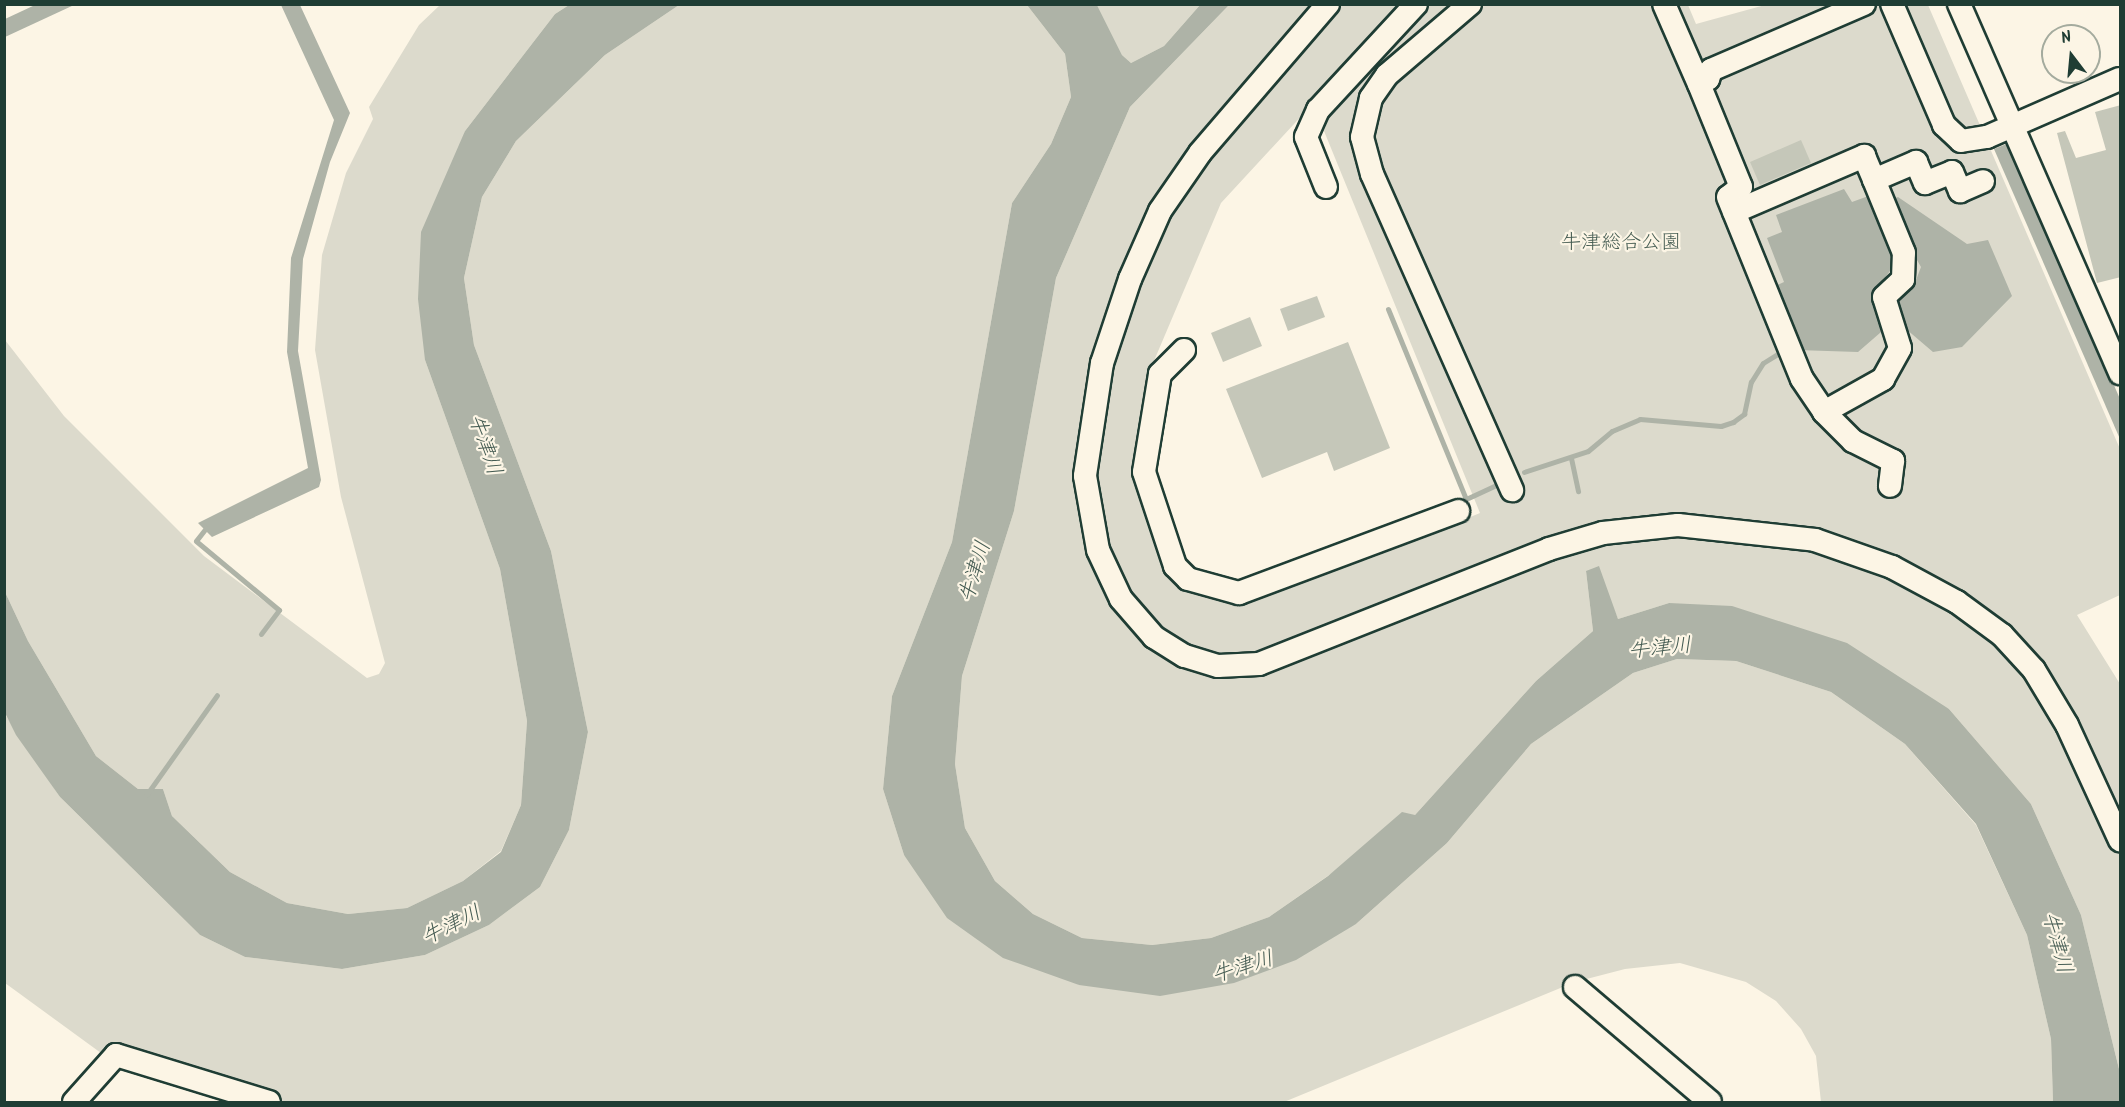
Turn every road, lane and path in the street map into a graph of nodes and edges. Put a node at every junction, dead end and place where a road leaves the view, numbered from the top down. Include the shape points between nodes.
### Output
1 (1328, 4) edge
2 (1416, 4) edge
3 (1470, 4) edge
4 (1664, 4) edge
5 (1864, 4) edge
6 (1892, 4) edge
7 (1959, 4) edge
8 (1705, 77) junction
9 (2121, 79) edge
10 (2016, 125) junction
11 (1983, 181) dead end
12 (1326, 188) dead end
13 (1878, 189) junction
14 (1734, 212) junction
15 (1184, 350) dead end
16 (2121, 373) edge
17 (1824, 412) junction
18 (1890, 486) dead end
19 (1512, 490) dead end
20 (1458, 511) dead end
21 (2121, 840) edge
22 (1575, 987) dead end
23 (74, 1102) edge
24 (269, 1102) edge
25 (1710, 1102) edge

1 - 21 street via 1200,153 1160,211 1130,279 1102,363 1085,476 1098,550 1120,599 1154,637 1185,656 1218,666 1259,664 1549,549 1603,533 1678,525 1815,540 1892,567 1957,602 2002,635 2034,670 2067,724
2 - 12 street via 1318,111 1306,137
3 - 19 street via 1387,75 1371,98 1362,136 1372,174
4 - 8 street
5 - 8 street
6 - 10 street via 1950,135 1973,142
7 - 10 street
8 - 14 street via 1741,187 1728,197
9 - 10 street
10 - 16 street
11 - 13 street via 1960,191 1952,172 1925,183 1916,162
13 - 14 street via 1864,156
13 - 17 street via 1904,253 1903,279 1884,297 1898,328 1900,348 1894,366 1883,379
14 - 17 street via 1793,358
15 - 20 street via 1160,374 1144,472 1175,566 1188,579 1239,593
17 - 18 street via 1853,441 1893,461
22 - 25 street
23 - 24 street via 116,1055

